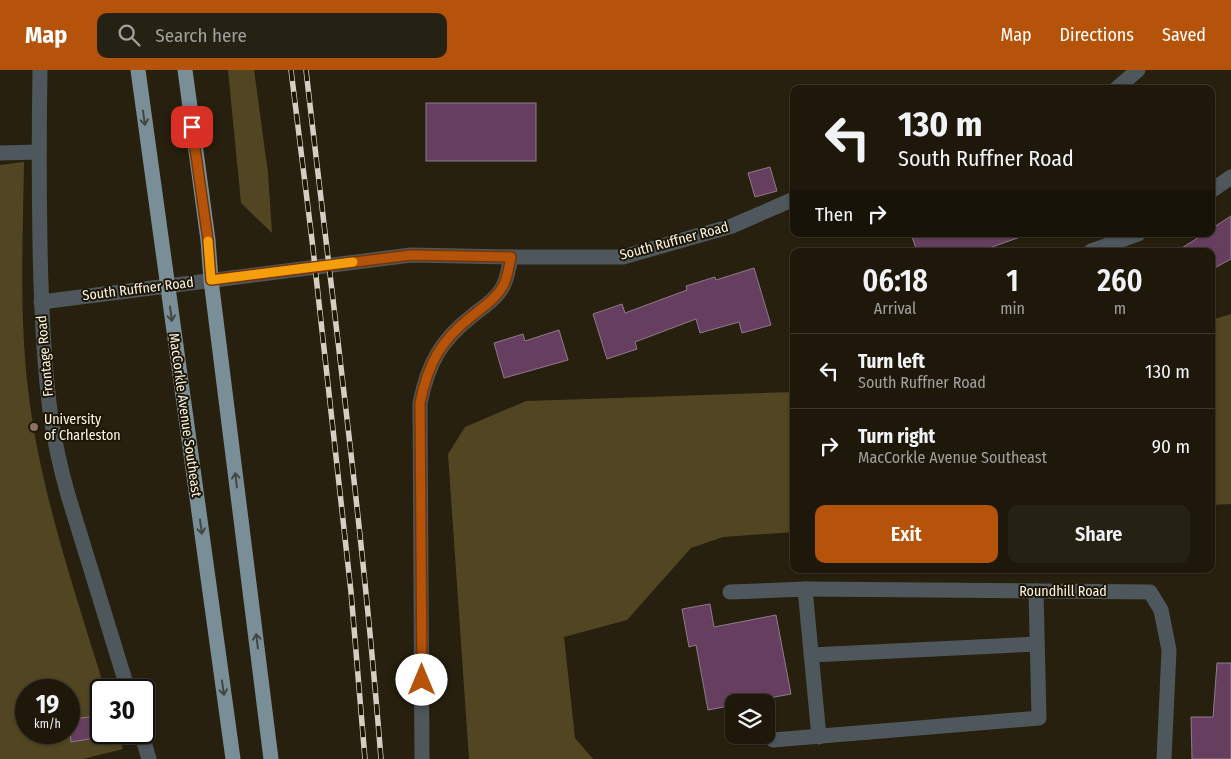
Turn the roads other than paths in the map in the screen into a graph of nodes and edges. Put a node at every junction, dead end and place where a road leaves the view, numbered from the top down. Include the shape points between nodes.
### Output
1 (40, 70) edge
2 (138, 70) edge
3 (185, 70) edge
4 (1138, 70) edge
5 (1121, 85) edge
6 (39, 152) junction
7 (0, 153) edge
8 (1231, 177) edge
9 (1215, 188) edge
10 (790, 200) edge
11 (1130, 237) edge
12 (1099, 248) edge
13 (511, 257) junction
14 (211, 280) junction
15 (167, 286) junction
16 (41, 302) junction
17 (805, 589) junction
18 (1036, 591) junction
19 (730, 592) dead end
20 (1037, 644) junction
21 (811, 655) junction
22 (125, 679) edge
23 (818, 736) junction
24 (775, 740) edge
25 (145, 744) edge
26 (149, 759) edge
27 (234, 759) edge
28 (272, 759) edge
29 (422, 759) edge
30 (1164, 759) edge

1 - 6 street, Frontage Road
2 -> 15 main road, MacCorkle Avenue Southeast
3 - 14 main road
4 - 5 street
6 - 7 street
6 - 16 street, Frontage Road
8 - 9 street
10 - 13 street, South Ruffner Road via 732,226 623,257
11 - 12 street
13 - 14 street, South Ruffner Road via 411,255
13 - 29 street via 504,284 497,295 459,326 439,350 430,366 420,403
14 - 15 street, South Ruffner Road
28 -> 14 main road
15 - 16 street, South Ruffner Road
15 -> 27 main road, MacCorkle Avenue Southeast
16 - 22 street, Frontage Road via 51,419 60,464
17 - 18 street, Roundhill Road
17 - 19 street, Roundhill Road
17 - 21 street
18 - 20 street
18 - 30 street, Roundhill Road via 1150,592 1161,610 1169,650
20 - 21 street
20 - 23 street via 1039,718
21 - 23 street
23 - 24 street
25 - 26 street

